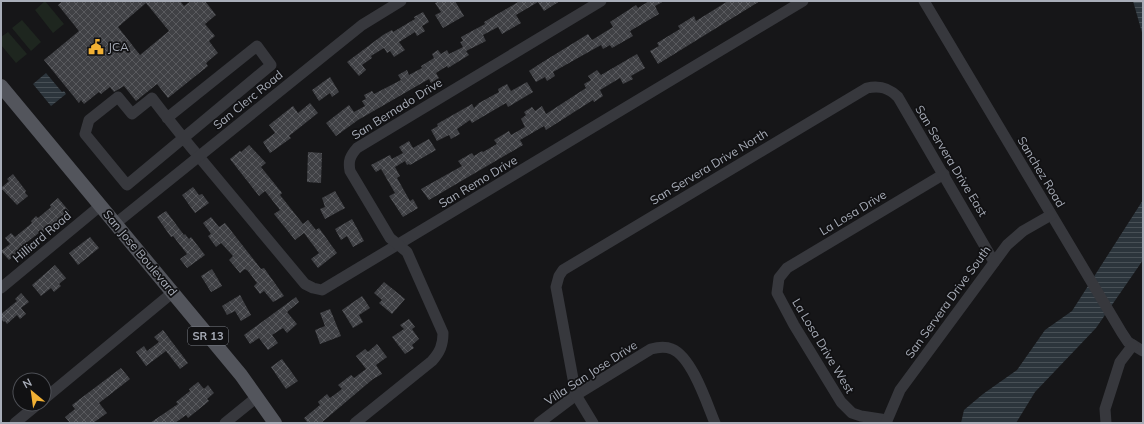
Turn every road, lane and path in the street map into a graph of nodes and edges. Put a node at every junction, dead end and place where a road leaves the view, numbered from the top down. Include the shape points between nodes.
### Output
1 (401, 1) edge
2 (601, 1) edge
3 (803, 1) edge
4 (924, 1) edge
5 (1, 86) edge
6 (875, 86) joint
7 (167, 118) junction
8 (183, 137) junction
9 (199, 157) junction
10 (944, 174) junction
11 (100, 206) junction
12 (1052, 215) junction
13 (115, 224) junction
14 (398, 245) junction
15 (994, 262) junction
16 (779, 278) joint
17 (1, 288) edge
18 (172, 293) junction
19 (1138, 348) edge
20 (52, 392) edge
21 (576, 395) junction
22 (257, 397) junction
23 (28, 412) edge
24 (886, 422) edge
25 (15, 423) edge
26 (225, 423) edge
27 (275, 423) edge
28 (355, 423) edge
29 (539, 423) edge
30 (592, 423) edge
31 (715, 423) edge
32 (1106, 423) edge

1 - 9 street, San Clerc Road via 362,25
2 - 14 street, San Bernado Drive via 351,154 348,163 350,171 390,238
3 - 14 street, San Remo Drive
4 - 12 street, Sanchez Road
5 - 11 main road, San Jose Boulevard / SR 13
6 - 10 street, San Servera Drive East via 886,88 898,97
6 - 21 street, San Servera Drive North via 867,88 797,128 563,270 556,286
7 - 8 street, San Remo Drive
7 - 8 street via 257,46 271,65
7 - 8 street, San Remo Drive via 152,98 132,114 118,97 89,120 85,134 127,185
8 - 9 street, San Remo Drive
9 - 13 street, San Clerc Road
9 - 14 street, San Remo Drive via 305,284 313,288 322,290 329,287
10 - 15 street, San Servera Drive East
10 - 16 street, La Losa Drive via 787,268
11 - 13 main road, San Jose Boulevard / SR 13
11 - 17 street, Hilliard Road
12 - 15 street, San Servera Drive South via 1013,238
12 - 19 street, Sanchez Road via 1116,324 1128,342
13 - 18 main road, San Jose Boulevard / SR 13
14 - 28 street, San Bernado Drive via 407,252 443,333 443,342 432,361
15 - 24 street, San Servera Drive South via 900,390
16 - 24 street, La Losa Drive West via 777,293 841,402 852,413
18 - 20 street
18 - 22 main road, San Jose Boulevard / SR 13
19 - 32 street via 1120,362 1105,408
21 - 29 street, Villa San Jose Drive
21 - 30 street
21 - 31 street, Villa San Jose Drive via 651,349 673,349 685,359
22 - 26 street
22 - 27 main road, San Jose Boulevard / SR 13
23 - 25 street

